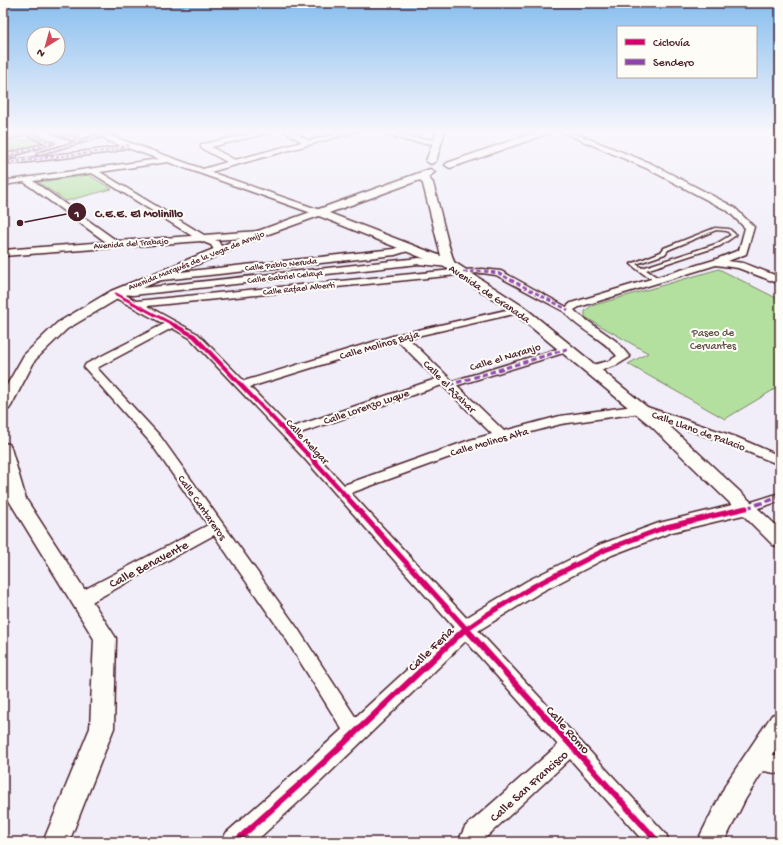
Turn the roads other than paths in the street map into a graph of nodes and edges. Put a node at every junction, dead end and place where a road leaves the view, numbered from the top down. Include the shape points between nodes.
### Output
1 (98, 170) edge
2 (197, 170) edge
3 (206, 170) edge
4 (428, 170) edge
5 (432, 170) edge
6 (657, 170) edge
7 (94, 171) junction
8 (201, 172) junction
9 (26, 180) junction
10 (6, 182) edge
11 (318, 212) junction
12 (259, 234) junction
13 (202, 238) junction
14 (115, 244) junction
15 (408, 248) junction
16 (219, 251) junction
17 (3, 253) edge
18 (716, 262) junction
19 (449, 264) junction
20 (641, 270) junction
21 (462, 272) junction
22 (153, 278) junction
23 (658, 280) junction
24 (780, 281) edge
25 (118, 292) junction
26 (136, 304) junction
27 (519, 310) junction
28 (568, 310) junction
29 (172, 324) junction
30 (400, 337) junction
31 (567, 349) junction
32 (592, 369) junction
33 (446, 382) junction
34 (242, 385) junction
35 (3, 406) edge
36 (641, 409) junction
37 (288, 433) junction
38 (501, 436) junction
39 (3, 448) edge
40 (780, 461) edge
41 (342, 491) junction
42 (780, 497) edge
43 (746, 508) junction
44 (217, 527) junction
45 (780, 540) edge
46 (80, 600) junction
47 (466, 628) junction
48 (780, 722) edge
49 (355, 733) junction
50 (571, 746) junction
51 (755, 761) junction
52 (780, 765) edge
53 (56, 842) edge
54 (236, 842) edge
55 (469, 842) edge
56 (658, 842) edge
57 (710, 842) edge

1 - 7 street
2 - 8 street
3 - 8 street
4 - 11 street, Avenida Marqués de la Vega de Armijo
5 - 19 street via 428,183
6 - 18 street via 731,209 750,227 743,252
7 - 9 street
7 - 13 street
8 - 11 street
9 - 10 street
9 - 14 street
11 - 12 street, Avenida Marqués de la Vega de Armijo
11 - 15 street, Avenida de Granada
12 - 13 street, Avenida del Trabajo
12 - 16 street, Avenida Marqués de la Vega de Armijo
13 - 14 street, Avenida del Trabajo
13 - 16 street via 215,243
14 - 17 street, Avenida del Trabajo
15 - 19 street, Avenida de Granada
15 - 22 street, Calle Pablo Neruda via 395,252
16 - 22 street, Avenida Marqués de la Vega de Armijo
18 - 23 street
18 - 24 street via 740,265
19 - 21 street, Avenida de Granada
19 - 25 street, Calle Gabriel Celaya via 419,261
20 - 20 lane via 718,245 734,235 728,230 716,229 633,264
20 - 23 lane
21 - 26 street, Calle Rafael Alberti
21 - 27 street, Avenida de Granada
21 - 28 street via 498,273
22 - 25 street, Avenida Marqués de la Vega de Armijo
23 - 28 street via 575,305
25 - 26 street, Calle Melgar
25 - 35 street, Avenida Marqués de la Vega de Armijo via 62,326 29,358
26 - 29 street, Calle Melgar
27 - 30 street, Calle Molinos Baja
27 - 31 street, Avenida de Granada
28 - 32 street via 576,319 619,348 624,357 614,363
29 - 34 street, Calle Melgar via 194,336
29 - 44 street, Calle Cantareros via 90,367 155,439
30 - 33 street, Calle el Azahar
30 - 34 street, Calle Molinos Baja
31 - 32 street, Avenida de Granada
31 - 33 street, Calle el Naranjo
32 - 36 street, Avenida de Granada
33 - 37 street, Calle Lorenzo Luque
33 - 38 street, Calle el Azahar
34 - 37 street, Calle Melgar
36 - 38 street, Calle Molinos Alta via 560,420
36 - 40 street, Calle Llano de Palacio via 730,440
36 - 43 street, Calle Llano de Palacio
37 - 41 street, Calle Melgar
38 - 41 street, Calle Molinos Alta
39 - 46 street via 17,498
41 - 47 street, Calle Melgar
42 - 43 street
43 - 45 street, Calle Llano de Palacio
43 - 47 street, Calle Feria via 655,531 588,557 492,610
44 - 46 street, Calle Benavente via 132,570
44 - 49 street, Calle Cantareros via 292,634
46 - 53 street via 105,638 102,728
47 - 49 street, Calle Feria
47 - 50 street, Calle Romo
48 - 51 street
49 - 54 street, Calle Feria
50 - 55 street, Calle San Francisco via 473,835
50 - 56 street, Calle Romo
51 - 52 street
51 - 57 street via 736,791

